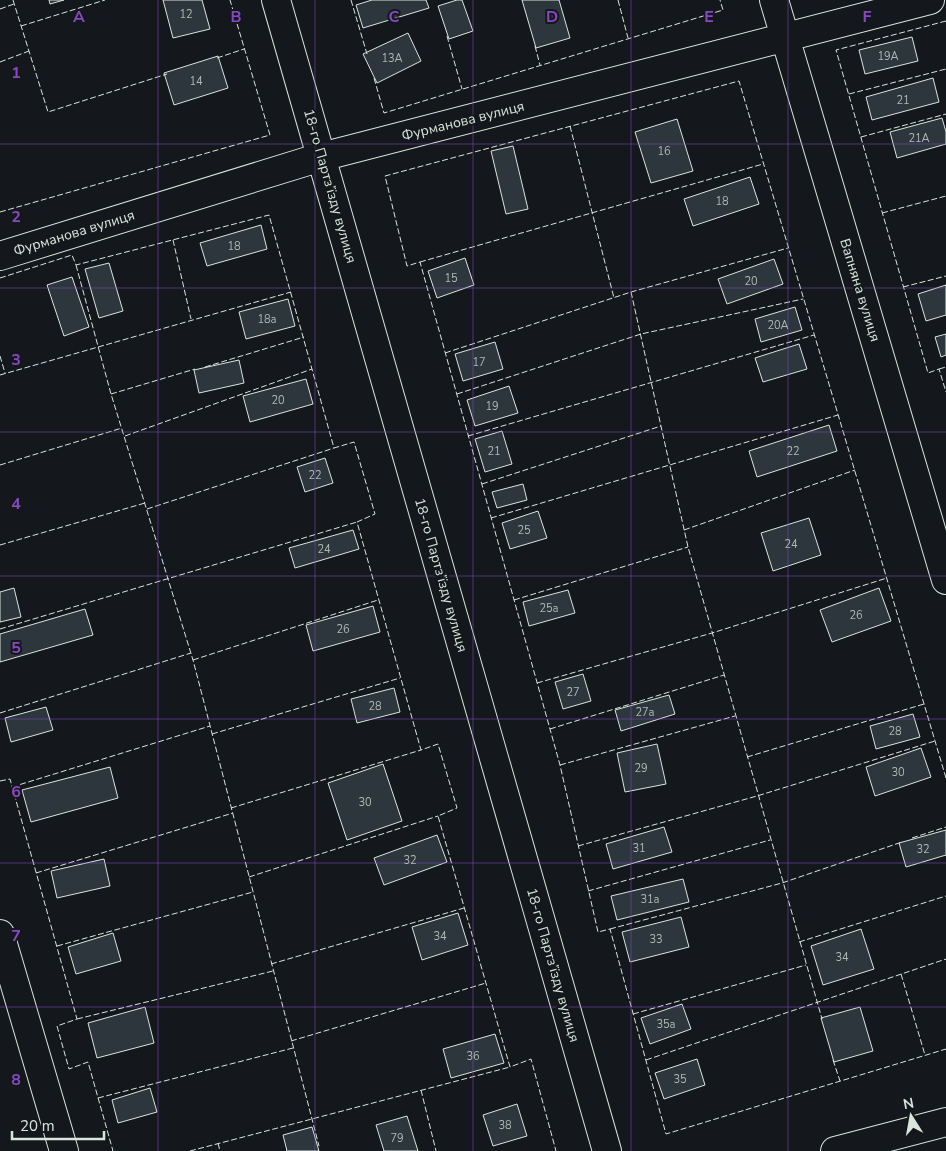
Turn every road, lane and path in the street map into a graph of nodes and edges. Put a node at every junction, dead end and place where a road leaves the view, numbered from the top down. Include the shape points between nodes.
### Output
1 (276, 0) edge
2 (774, 0) edge
3 (930, 0) edge
4 (785, 38) junction
5 (321, 157) junction
6 (0, 256) edge
7 (946, 580) edge
8 (0, 934) edge
9 (946, 1122) edge
10 (64, 1151) edge
11 (606, 1151) edge
12 (835, 1151) edge

1 - 5 street, 18-го Партз’їзду вулиця
2 - 4 street, Вапняна вулиця
3 - 4 street, Фурманова вулиця
4 - 5 street, Фурманова вулиця
4 - 7 street, Вапняна вулиця
5 - 6 street, Фурманова вулиця
5 - 11 street, 18-го Партз’їзду вулиця
8 - 10 street
9 - 12 street

